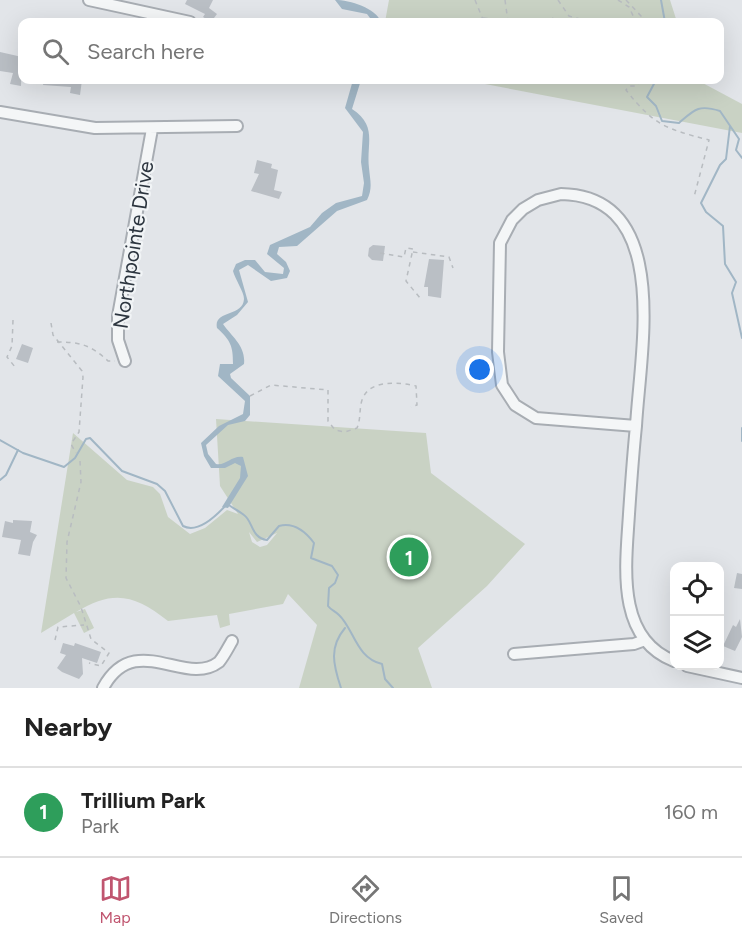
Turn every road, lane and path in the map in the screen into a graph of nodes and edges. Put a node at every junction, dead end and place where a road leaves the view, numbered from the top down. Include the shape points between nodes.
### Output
1 (89, 0) edge
2 (475, 0) edge
3 (505, 0) edge
4 (558, 0) edge
5 (618, 0) edge
6 (626, 0) edge
7 (555, 17) dead end
8 (172, 18) edge
9 (483, 18) edge
10 (507, 18) edge
11 (553, 18) edge
12 (577, 18) edge
13 (634, 18) edge
14 (641, 18) edge
15 (638, 84) edge
16 (0, 112) edge
17 (237, 126) dead end
18 (152, 129) junction
19 (694, 197) dead end
20 (412, 252) junction
21 (380, 253) dead end
22 (453, 268) dead end
23 (420, 297) dead end
24 (14, 320) dead end
25 (51, 323) dead end
26 (57, 342) junction
27 (125, 361) joint
28 (15, 367) dead end
29 (250, 396) dead end
30 (411, 407) dead end
31 (636, 426) junction
32 (76, 453) dead end
33 (80, 461) dead end
34 (85, 625) junction
35 (55, 640) dead end
36 (645, 640) junction
37 (232, 642) dead end
38 (514, 654) dead end
39 (670, 658) edge
40 (89, 663) dead end
41 (705, 670) edge
42 (742, 678) edge
43 (103, 688) edge

1 - 8 street
2 - 9 path
3 - 10 path
4 - 12 path via 570,16
5 - 13 path via 629,7
6 - 14 path
7 - 11 path
15 - 19 path via 626,90 666,129 709,140
16 - 18 street via 95,128
17 - 18 street
18 - 27 street, Northpointe Drive via 118,316 118,340
20 - 21 path via 413,249 406,248 404,257
20 - 22 path via 449,257
20 - 23 path via 406,280
24 - 28 path via 7,357
25 - 26 path
26 - 27 path via 79,342 91,346 108,361
26 - 32 path via 82,371 80,432 71,444
29 - 30 path via 271,385 328,390 328,422 335,430 345,432 357,428 362,400 376,386 396,382 416,386 417,405
31 - 31 street via 536,418 515,405 502,385 498,253 512,220 538,200 561,194 593,198 618,216 635,245 643,294
31 - 36 street via 625,577 630,608
33 - 34 path via 81,482 70,521 65,571
34 - 35 path via 58,627
34 - 40 path via 93,642 109,653 101,666
36 - 38 street
36 - 39 street
37 - 43 street via 218,663 200,672 182,674 134,663 119,666
41 - 42 street

